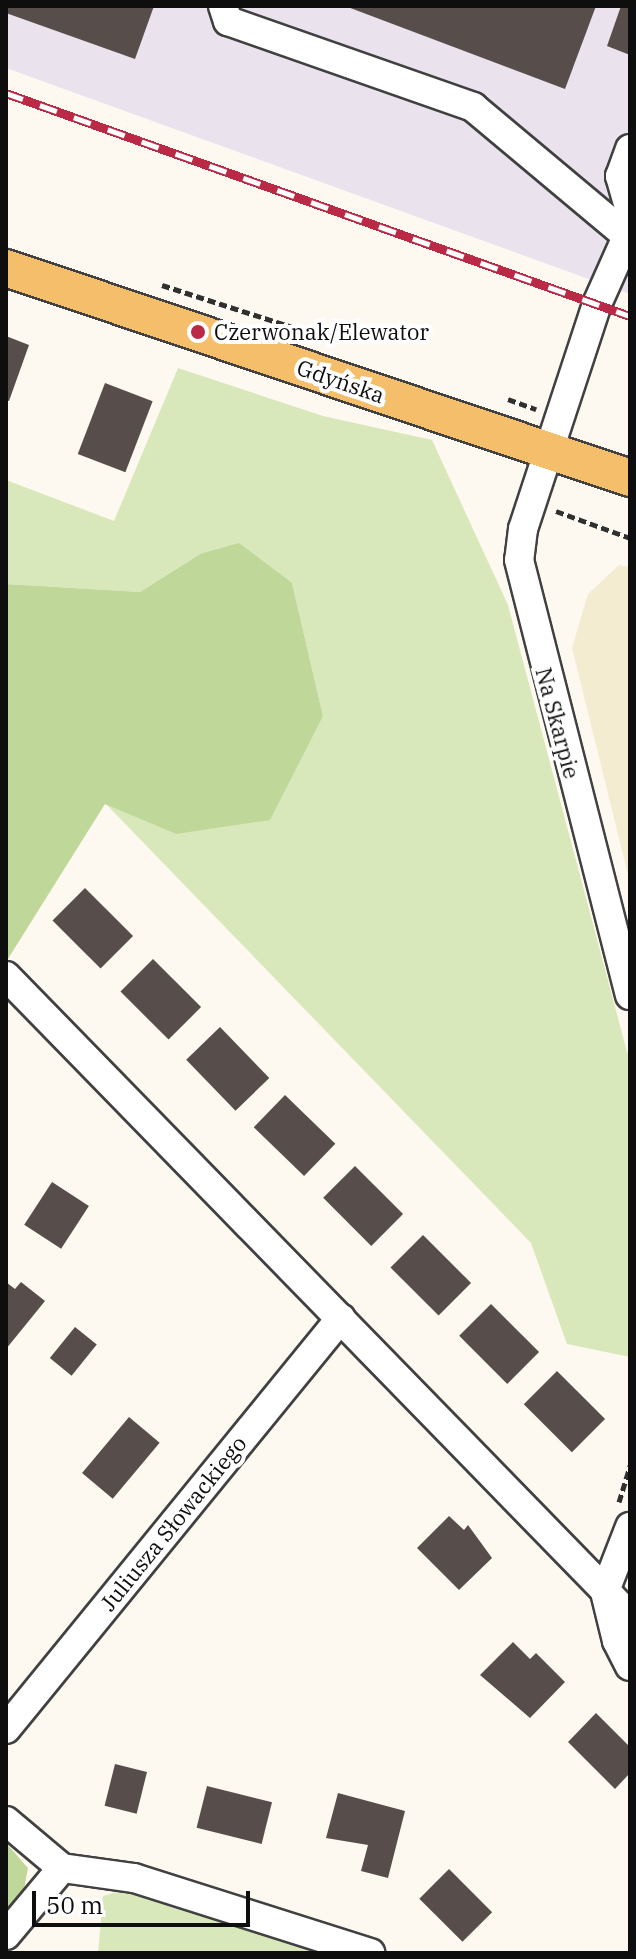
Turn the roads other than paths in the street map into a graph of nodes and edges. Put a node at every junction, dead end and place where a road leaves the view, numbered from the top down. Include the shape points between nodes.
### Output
1 (223, 6) edge
2 (630, 149) edge
3 (629, 225) edge
4 (6, 268) edge
5 (550, 451) junction
6 (630, 478) edge
7 (6, 976) edge
8 (630, 995) edge
9 (341, 1318) junction
10 (630, 1527) edge
11 (605, 1591) junction
12 (630, 1616) edge
13 (630, 1666) edge
14 (6, 1729) edge
15 (6, 1821) edge
16 (62, 1868) junction
17 (6, 1935) edge
18 (370, 1953) edge

1 - 3 street via 228,21 473,107
2 - 3 street via 620,176
3 - 5 street, Na Skarpie via 597,304
4 - 5 main road, Gdyńska
5 - 6 main road, Gdyńska
5 - 8 street, Na Skarpie via 523,529 519,576
7 - 9 street
9 - 11 street
9 - 14 street, Juliusza Słowackiego
10 - 11 street
11 - 12 street
11 - 13 street via 617,1641
15 - 16 street
16 - 17 street
16 - 18 street via 134,1878

